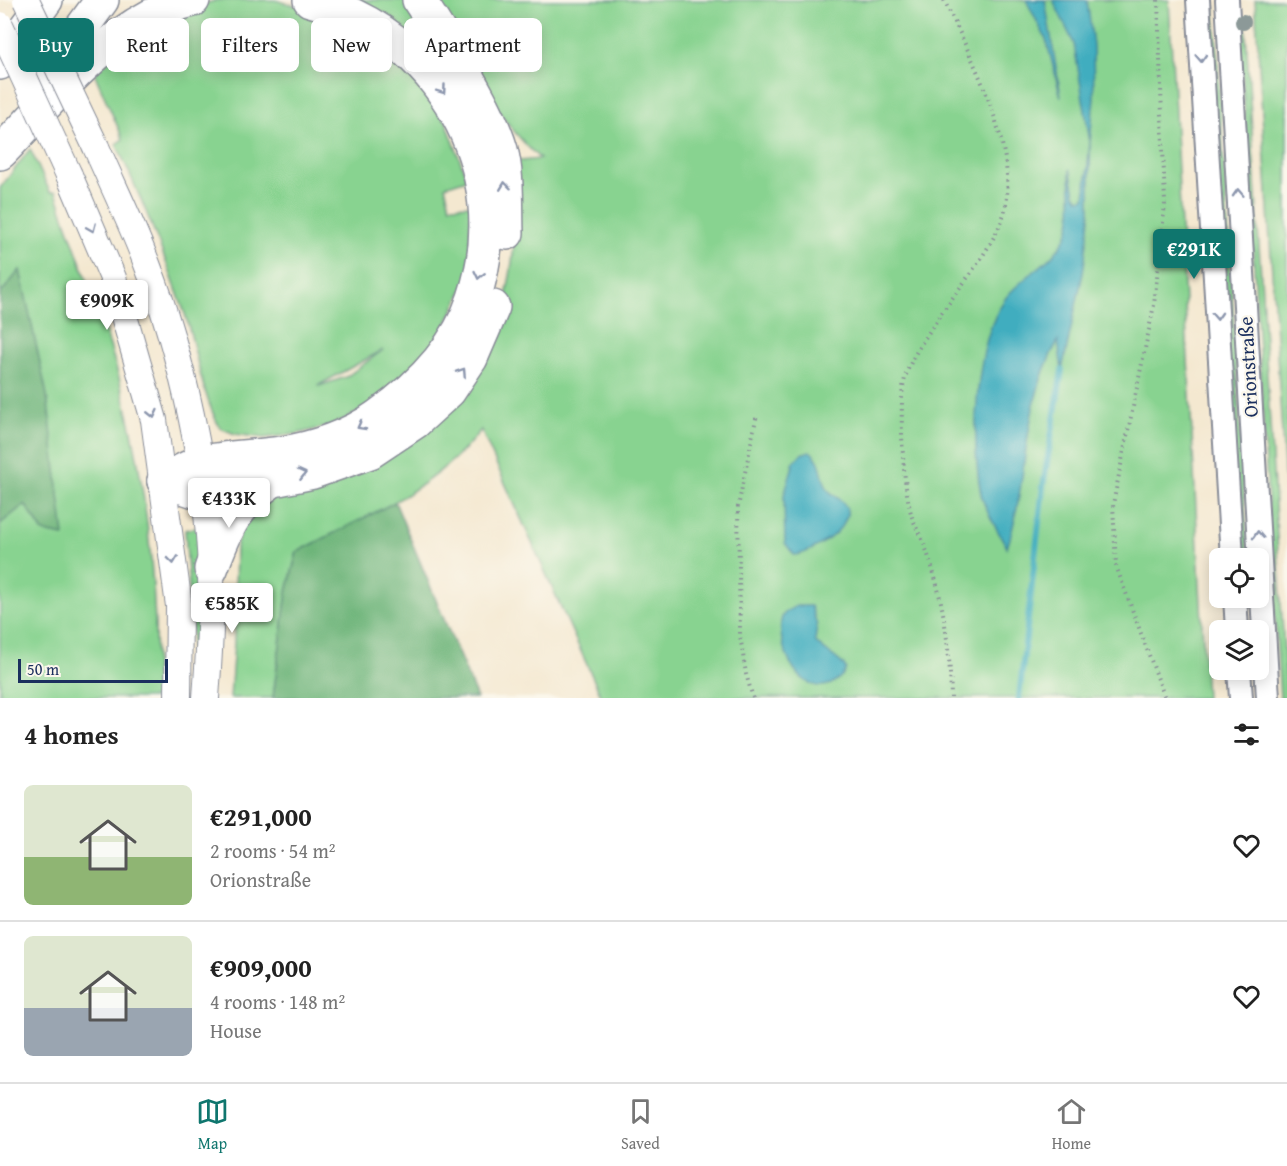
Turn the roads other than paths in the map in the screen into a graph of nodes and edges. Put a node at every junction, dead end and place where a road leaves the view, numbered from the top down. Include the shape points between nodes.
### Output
1 (26, 0) edge
2 (46, 0) edge
3 (102, 0) edge
4 (193, 0) edge
5 (310, 0) edge
6 (419, 0) edge
7 (1198, 0) edge
8 (1227, 0) edge
9 (0, 25) edge
10 (0, 63) edge
11 (0, 140) edge
12 (0, 153) edge
13 (201, 478) junction
14 (164, 481) junction
15 (270, 482) junction
16 (1231, 548) edge
17 (211, 569) junction
18 (1240, 680) edge
19 (178, 698) edge
20 (206, 698) edge
21 (1241, 698) edge
22 (1268, 698) edge

1 - 13 main road, bridge via 148,266 171,335
2 - 10 highway
3 - 11 highway
4 - 12 highway via 158,12 114,39
5 -> 13 highway via 363,18 418,60 441,88 462,120 475,156 484,199 483,258 474,297 447,351 409,392 377,417 353,431
15 -> 6 highway via 370,452 416,423 449,391 471,357 491,314 507,243 501,150 481,106
7 -> 16 street, Orionstraße
22 -> 8 street, Orionstraße
9 -> 14 main road, bridge via 113,278 154,420
13 - 14 highway
13 - 15 highway
13 - 17 main road
14 -> 19 main road via 179,606
15 - 17 highway via 240,507 227,527
17 - 20 main road
18 - 21 street

